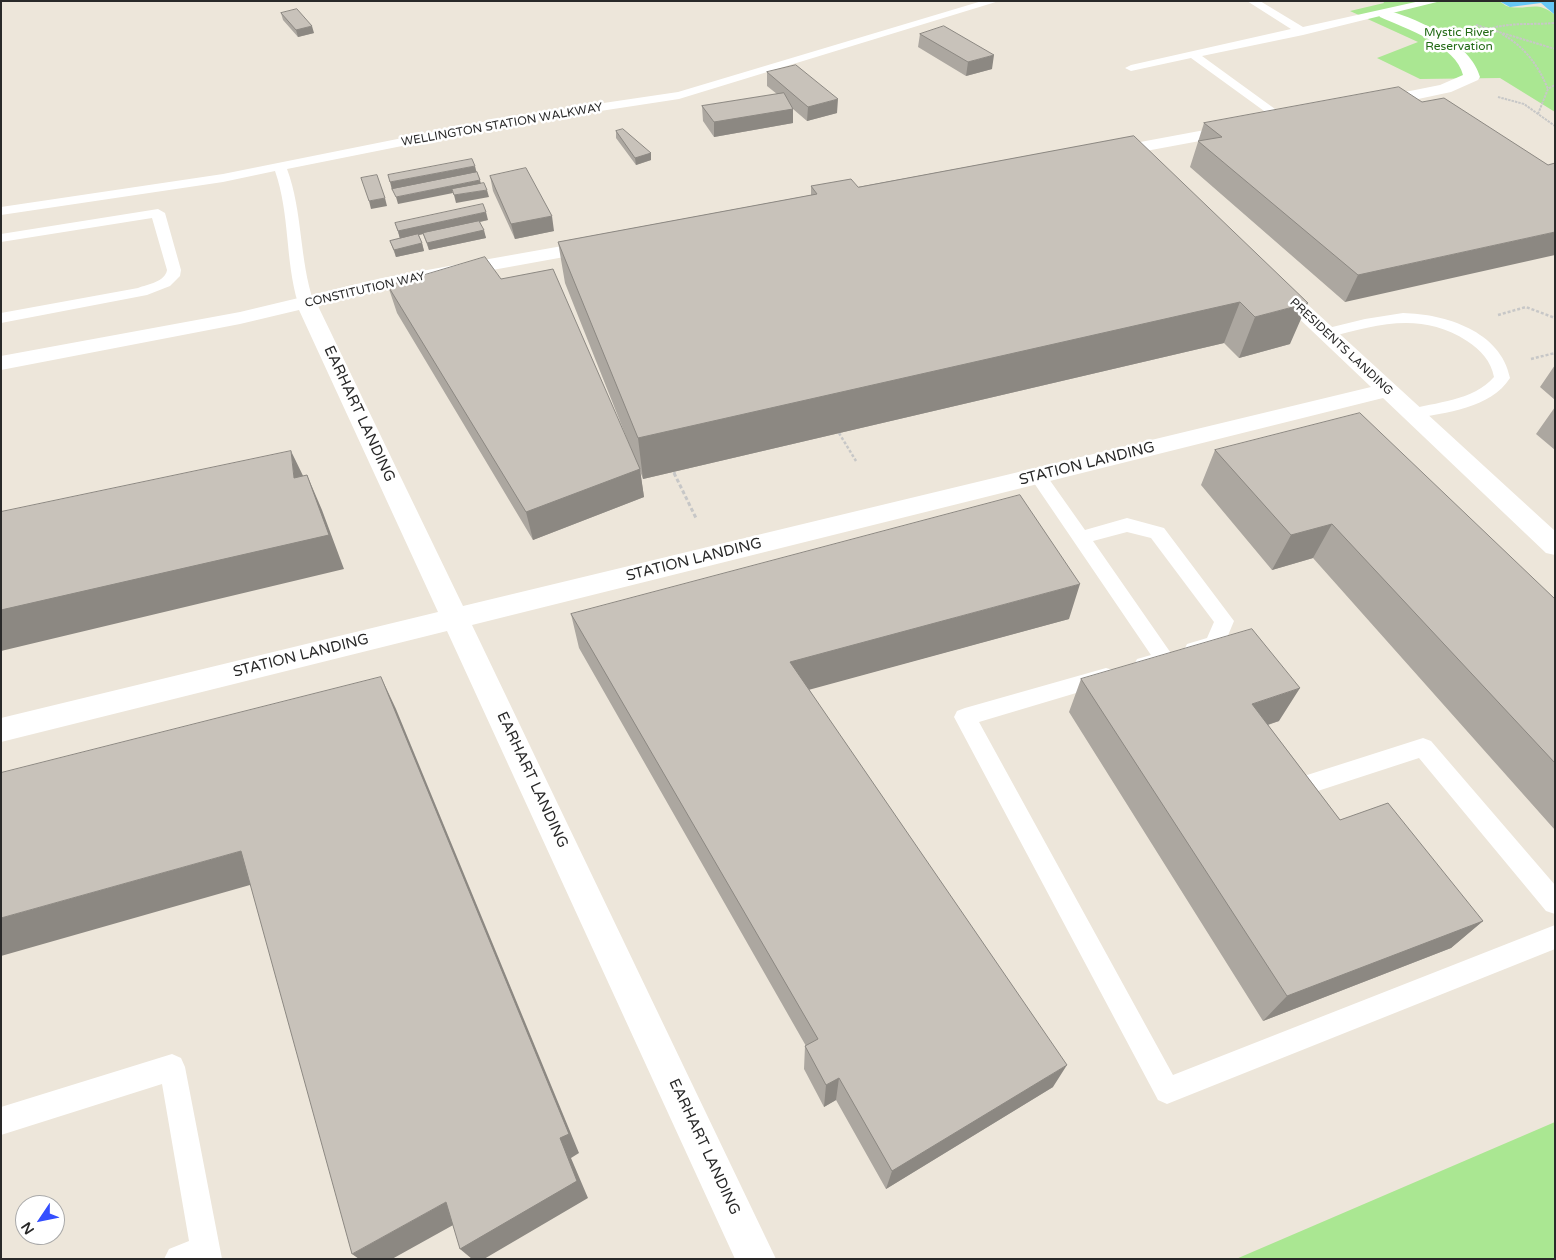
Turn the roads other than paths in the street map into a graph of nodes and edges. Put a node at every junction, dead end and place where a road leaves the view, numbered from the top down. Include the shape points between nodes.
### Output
1 (994, 1) edge
2 (1252, 1) edge
3 (1436, 1) edge
4 (1385, 14) junction
5 (1303, 32) junction
6 (1194, 55) junction
7 (1131, 68) dead end
8 (1357, 106) edge
9 (1300, 117) edge
10 (1282, 120) junction
11 (1128, 149) junction
12 (1090, 156) edge
13 (280, 168) junction
14 (1149, 169) edge
15 (1, 211) edge
16 (1, 238) edge
17 (614, 243) edge
18 (1262, 274) edge
19 (306, 302) junction
20 (1, 318) edge
21 (1326, 333) junction
22 (1, 363) edge
23 (1387, 390) junction
24 (1413, 414) junction
25 (1038, 476) junction
26 (1081, 538) junction
27 (1555, 546) edge
28 (457, 619) junction
29 (1165, 659) junction
30 (1, 730) edge
31 (1287, 791) edge
32 (1555, 903) edge
33 (1555, 937) edge
34 (1, 1121) edge
35 (197, 1256) edge
36 (756, 1259) edge

1 - 13 lane, WELLINGTON STATION WALKWAY via 679,95 502,122
2 - 5 lane
3 - 4 lane
4 - 5 lane
4 - 8 street via 1442,42 1464,58 1472,77 1433,92
5 - 6 lane
6 - 7 lane
6 - 10 lane
9 - 10 street
10 - 11 street
11 - 12 street
11 - 14 street
13 - 15 lane, WELLINGTON STATION WALKWAY
13 - 19 lane via 286,184 300,282
16 - 20 lane via 158,213 174,270 165,283 155,288
17 - 19 street, CONSTITUTION WAY via 382,284
18 - 21 street, PRESIDENTS LANDING
19 - 22 street, CONSTITUTION WAY via 240,318
19 - 28 street, EARHART LANDING
21 - 23 street, PRESIDENTS LANDING
21 - 24 lane via 1389,318 1433,319 1453,326 1484,346 1500,366 1502,378 1497,387
23 - 24 street, PRESIDENTS LANDING
23 - 25 street, STATION LANDING
24 - 27 street, PRESIDENTS LANDING
25 - 26 lane
25 - 28 street, STATION LANDING
26 - 29 lane
26 - 29 lane via 1127,526 1157,533 1224,621 1214,644
28 - 30 street, STATION LANDING
28 - 36 street, EARHART LANDING
29 - 33 lane via 965,717 1167,1091
31 - 32 lane via 1423,746
34 - 35 lane via 172,1067

